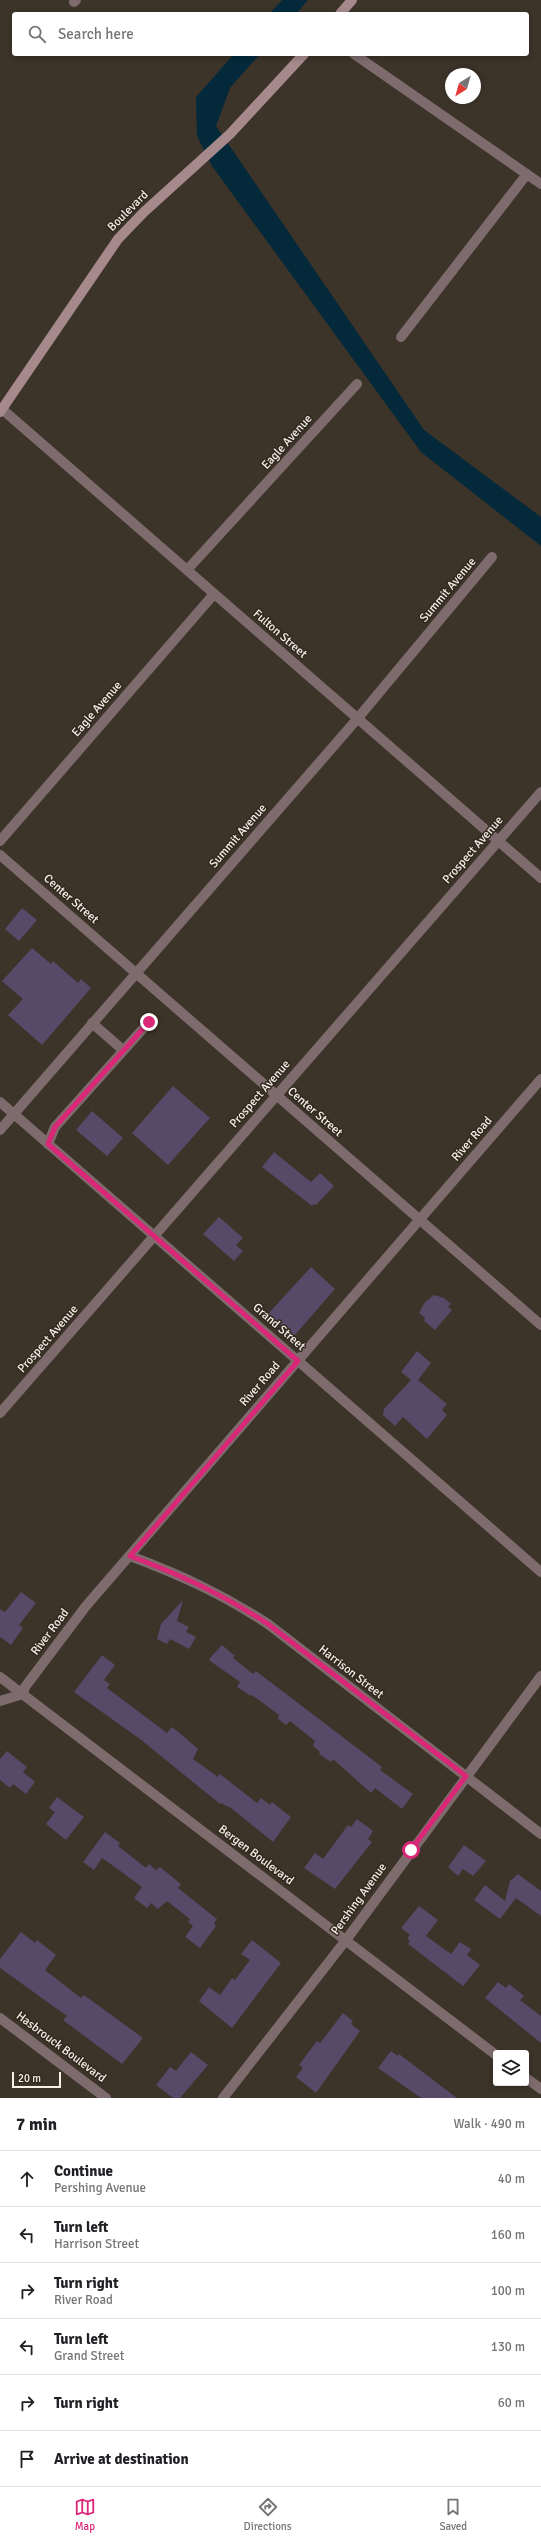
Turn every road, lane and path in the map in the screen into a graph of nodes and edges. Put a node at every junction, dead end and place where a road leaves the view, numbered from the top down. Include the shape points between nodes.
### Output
1 (352, 0) edge
2 (342, 12) edge
3 (302, 56) edge
4 (357, 56) edge
5 (527, 174) junction
6 (541, 184) edge
7 (401, 337) dead end
8 (357, 384) dead end
9 (1, 411) edge
10 (492, 557) dead end
11 (187, 570) junction
12 (214, 594) junction
13 (358, 718) junction
14 (541, 792) edge
15 (498, 840) junction
16 (0, 841) edge
17 (0, 855) edge
18 (541, 878) edge
19 (136, 973) junction
20 (149, 1022) dead end
21 (92, 1023) junction
22 (123, 1050) junction
23 (541, 1080) edge
24 (276, 1095) junction
25 (0, 1102) edge
26 (13, 1114) junction
27 (0, 1130) edge
28 (48, 1144) junction
29 (420, 1220) junction
30 (154, 1236) junction
31 (541, 1325) edge
32 (298, 1361) junction
33 (0, 1413) edge
34 (130, 1556) junction
35 (541, 1572) edge
36 (541, 1676) edge
37 (0, 1677) edge
38 (23, 1694) junction
39 (0, 1701) edge
40 (466, 1776) junction
41 (541, 1834) edge
42 (346, 1940) junction
43 (0, 2018) edge
44 (493, 2053) edge
45 (529, 2080) edge
46 (541, 2089) edge
47 (106, 2098) edge
48 (223, 2098) edge

1 - 2 street
3 - 9 street, Boulevard via 230,134 118,239
4 - 5 street
5 - 6 street
5 - 7 street
8 - 11 street, Eagle Avenue
9 - 11 street, Fulton Street
10 - 13 street, Summit Avenue
11 - 12 street, Fulton Street
12 - 13 street, Fulton Street
12 - 16 street, Eagle Avenue
13 - 15 street, Fulton Street
13 - 19 street, Summit Avenue
14 - 15 street, Prospect Avenue
15 - 18 street, Fulton Street
15 - 24 street, Prospect Avenue
17 - 19 street, Center Street
19 - 21 street, Summit Avenue
19 - 24 street, Center Street
20 - 22 street
21 - 22 street
21 - 26 street, Summit Avenue
22 - 28 street via 55,1127
23 - 29 street, River Road
24 - 29 street, Center Street
24 - 30 street, Prospect Avenue
25 - 26 street, Grand Street
26 - 27 street, Summit Avenue
26 - 28 street, Grand Street
28 - 30 street, Grand Street
29 - 31 street, Center Street
29 - 32 street, River Road
30 - 32 street, Grand Street
30 - 33 street, Prospect Avenue
32 - 34 street, River Road
32 - 35 street, Grand Street
34 - 38 street, River Road via 86,1606 25,1687
34 - 40 street, Harrison Street via 189,1579 268,1624
36 - 40 street, Pershing Avenue
37 - 38 street, Bergen Boulevard
38 - 39 street
38 - 42 street, Bergen Boulevard
40 - 41 street, Harrison Street
40 - 42 street, Pershing Avenue
42 - 44 street, Bergen Boulevard
42 - 48 street, Pershing Avenue
43 - 47 street, Hasbrouck Boulevard
45 - 46 street

